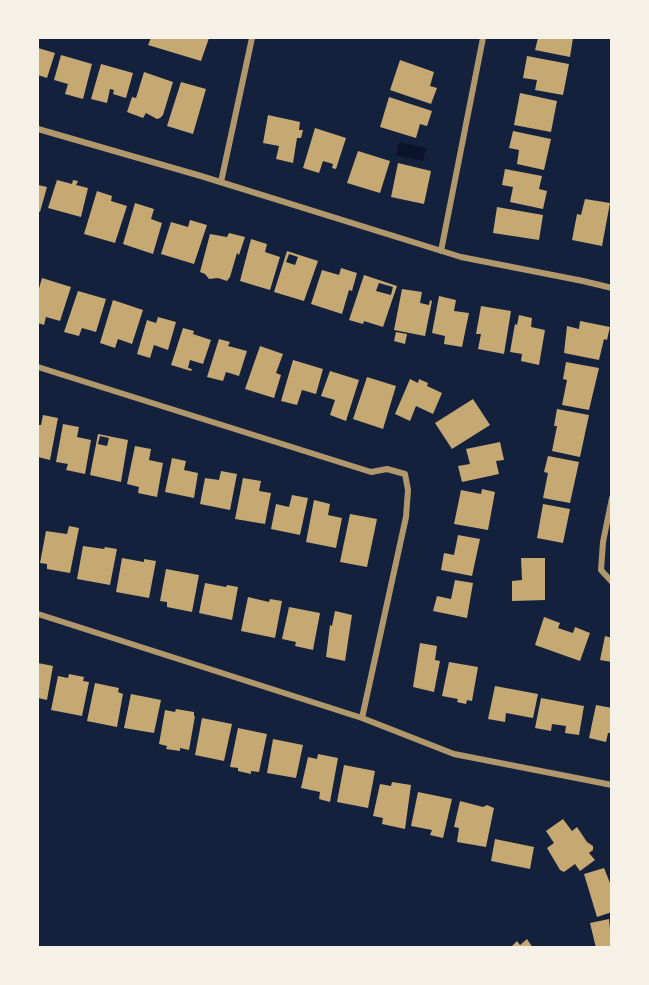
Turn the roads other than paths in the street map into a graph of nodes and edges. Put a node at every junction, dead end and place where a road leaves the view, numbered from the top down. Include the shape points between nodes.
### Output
1 (252, 38) edge
2 (483, 38) edge
3 (38, 129) edge
4 (220, 182) junction
5 (441, 251) junction
6 (612, 288) edge
7 (38, 367) edge
8 (612, 498) edge
9 (612, 582) edge
10 (38, 614) edge
11 (362, 718) junction
12 (612, 785) edge

1 - 4 street
2 - 5 street
3 - 4 street
4 - 5 street
5 - 6 street
7 - 11 street via 371,472 387,469 405,474 406,517
8 - 9 street via 601,570
10 - 11 street
11 - 12 street via 454,753

